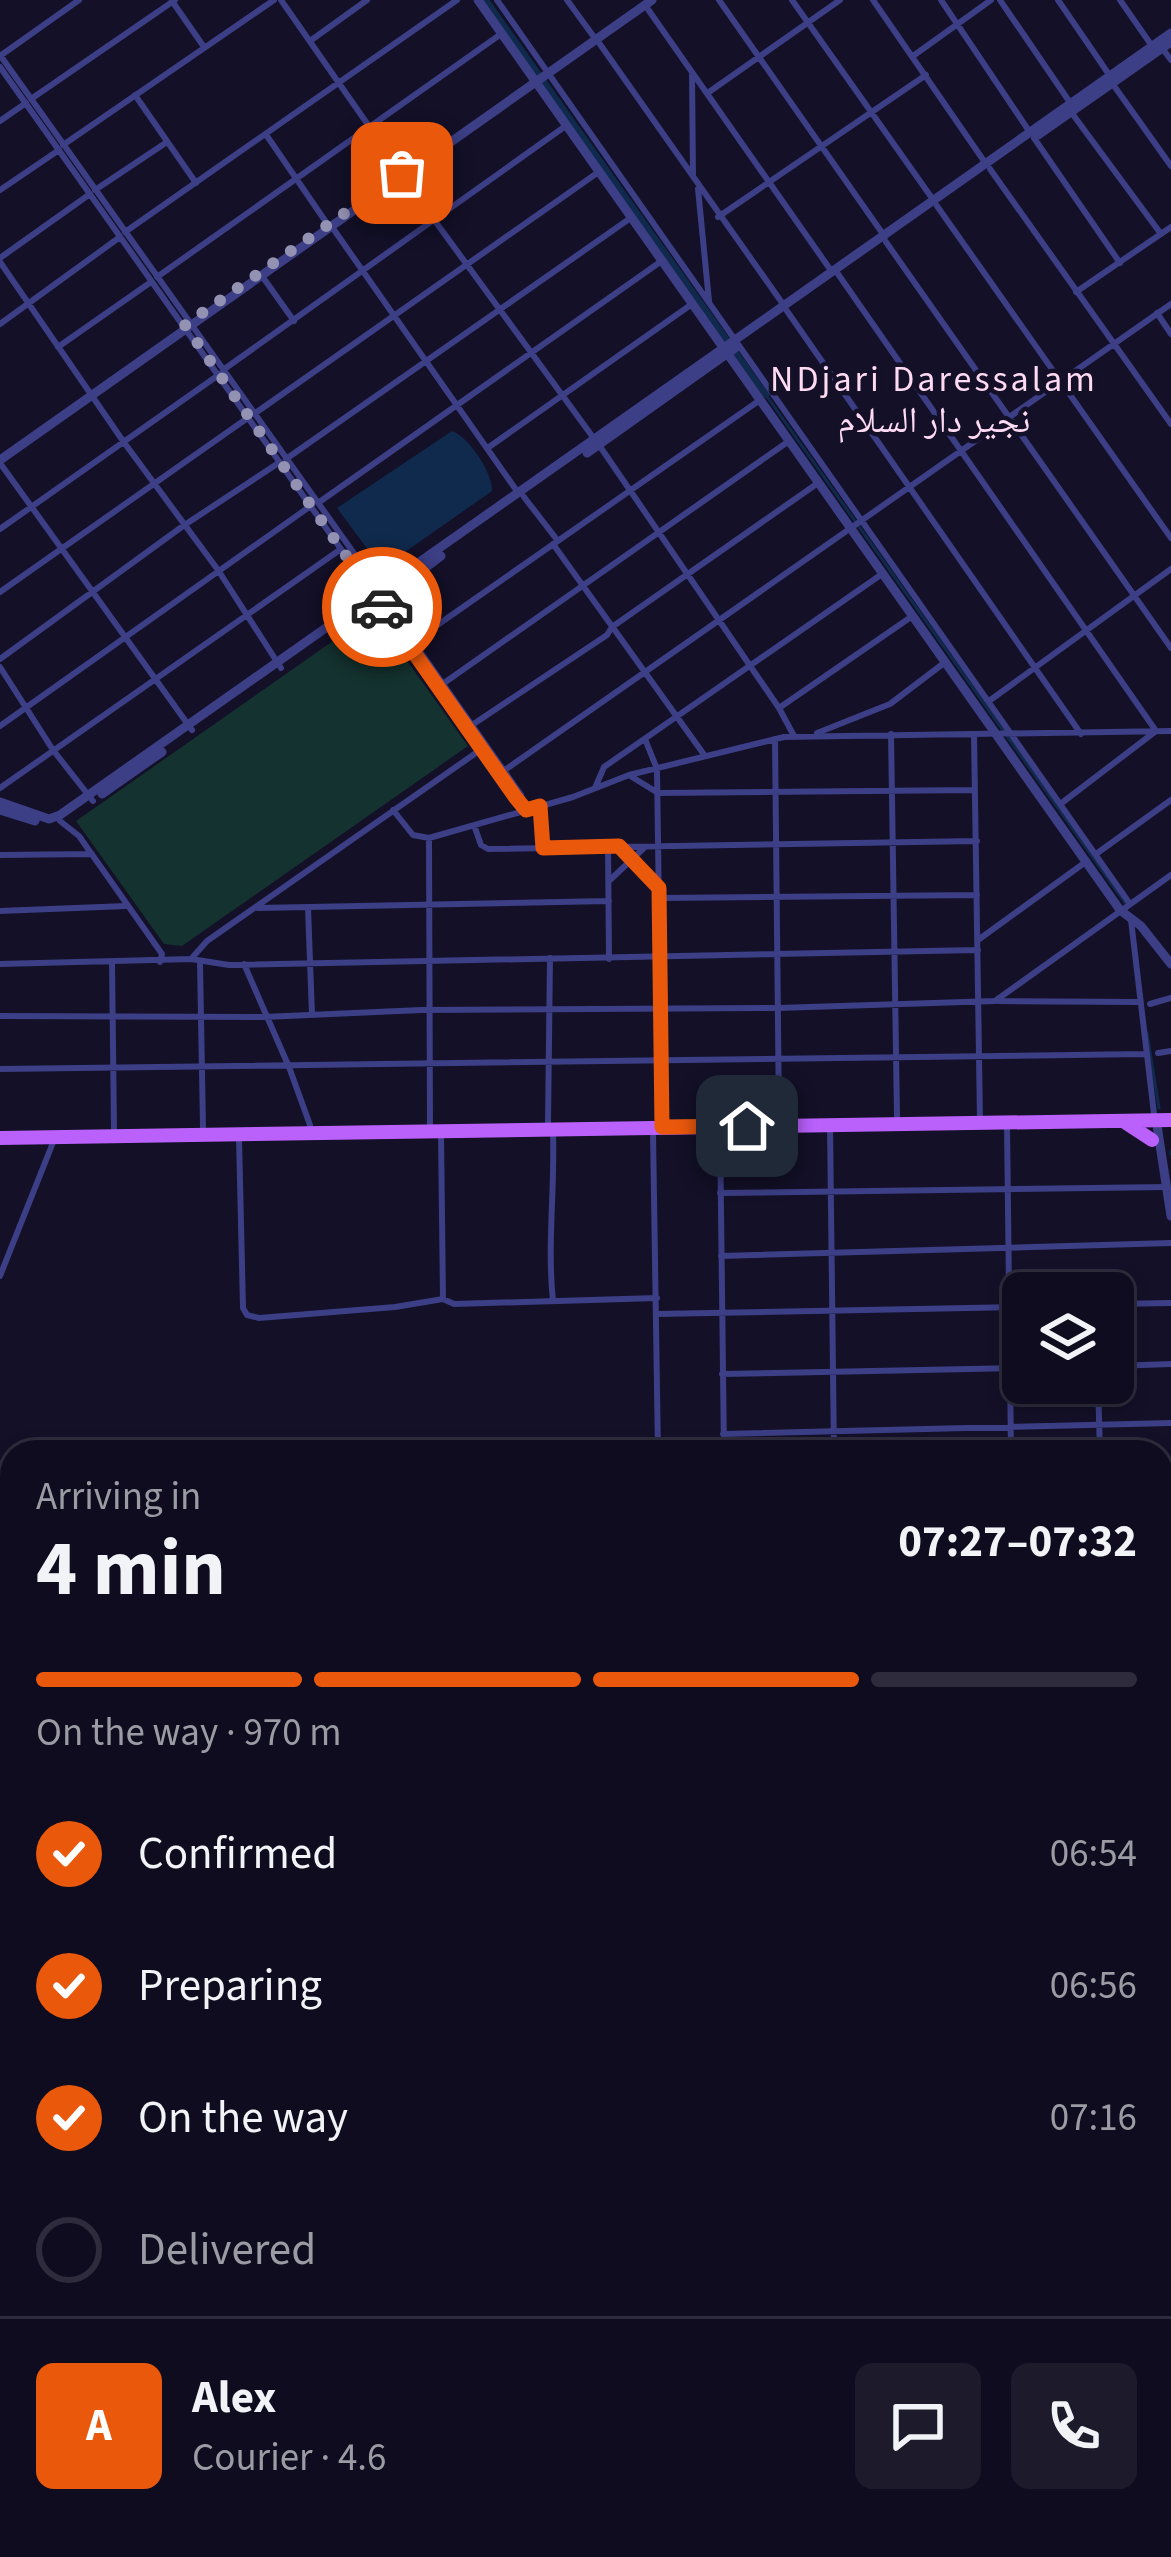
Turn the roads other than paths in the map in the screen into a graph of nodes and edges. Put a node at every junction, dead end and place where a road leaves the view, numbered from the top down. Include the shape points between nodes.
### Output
1 (79, 0) edge
2 (278, 0) edge
3 (367, 0) edge
4 (457, 0) edge
5 (478, 0) edge
6 (496, 0) edge
7 (567, 0) edge
8 (719, 0) edge
9 (792, 0) edge
10 (840, 0) edge
11 (873, 0) edge
12 (940, 0) edge
13 (995, 0) edge
14 (1058, 0) edge
15 (1120, 0) edge
16 (173, 1) edge
17 (645, 2) edge
18 (807, 22) junction
19 (958, 25) junction
20 (501, 34) junction
21 (595, 38) junction
22 (310, 41) junction
23 (1164, 42) edge
24 (204, 47) junction
25 (0, 55) edge
26 (913, 56) junction
27 (757, 57) junction
28 (1171, 60) edge
29 (0, 67) edge
30 (692, 72) junction
31 (926, 75) junction
32 (541, 77) junction
33 (1111, 80) junction
34 (340, 85) junction
35 (709, 92) junction
36 (135, 95) junction
37 (29, 101) junction
38 (1071, 108) junction
39 (868, 111) junction
40 (0, 121) edge
41 (567, 125) junction
42 (370, 128) junction
43 (1032, 135) junction
44 (267, 136) junction
45 (167, 142) junction
46 (61, 147) junction
47 (820, 147) junction
48 (988, 166) junction
49 (1171, 166) edge
50 (601, 170) junction
51 (403, 174) junction
52 (296, 180) junction
53 (770, 180) junction
54 (696, 182) junction
55 (196, 183) junction
56 (0, 190) edge
57 (93, 192) junction
58 (936, 204) junction
59 (633, 217) junction
60 (718, 217) junction
61 (435, 221) junction
62 (330, 226) junction
63 (1171, 227) edge
64 (122, 234) junction
65 (1161, 234) junction
66 (885, 239) junction
67 (0, 260) edge
68 (663, 260) junction
69 (468, 263) junction
70 (1120, 263) junction
71 (362, 271) junction
72 (835, 274) junction
73 (262, 276) junction
74 (154, 280) junction
75 (1076, 292) junction
76 (693, 304) junction
77 (1171, 304) edge
78 (28, 305) junction
79 (710, 305) junction
80 (500, 308) junction
81 (786, 309) junction
82 (395, 314) junction
83 (1157, 314) junction
84 (294, 321) junction
85 (0, 324) edge
86 (189, 326) junction
87 (1171, 334) edge
88 (1114, 344) junction
89 (58, 347) junction
90 (731, 348) junction
91 (531, 353) junction
92 (425, 361) junction
93 (221, 372) junction
94 (1062, 381) junction
95 (91, 395) junction
96 (562, 397) junction
97 (760, 400) junction
98 (455, 406) junction
99 (252, 415) junction
100 (1010, 417) junction
101 (1171, 424) edge
102 (123, 441) junction
103 (790, 441) junction
104 (597, 442) junction
105 (489, 447) junction
106 (961, 452) junction
107 (0, 460) edge
108 (283, 460) junction
109 (820, 482) junction
110 (153, 483) junction
111 (911, 487) junction
112 (628, 491) junction
113 (522, 495) junction
114 (315, 504) junction
115 (32, 508) junction
116 (183, 526) junction
117 (855, 526) junction
118 (0, 529) edge
119 (660, 534) junction
120 (1171, 538) edge
121 (555, 543) junction
122 (342, 548) junction
123 (61, 549) junction
124 (1171, 569) edge
125 (218, 570) junction
126 (882, 574) junction
127 (687, 576) junction
128 (584, 587) junction
129 (0, 592) edge
130 (94, 594) junction
131 (378, 596) junction
132 (1135, 596) junction
133 (911, 616) junction
134 (248, 617) junction
135 (720, 620) junction
136 (613, 627) junction
137 (1086, 632) junction
138 (126, 636) junction
139 (413, 642) junction
140 (1171, 648) edge
141 (0, 663) edge
142 (944, 663) junction
143 (750, 665) junction
144 (279, 666) junction
145 (1036, 668) junction
146 (645, 672) junction
147 (156, 682) junction
148 (444, 683) junction
149 (988, 701) junction
150 (28, 706) junction
151 (779, 708) junction
152 (679, 717) junction
153 (472, 725) junction
154 (0, 726) edge
155 (190, 728) junction
156 (1156, 731) junction
157 (1171, 731) edge
158 (1002, 732) junction
159 (890, 734) junction
160 (974, 734) junction
161 (1082, 734) junction
162 (812, 735) junction
163 (794, 736) junction
164 (775, 738) junction
165 (645, 739) junction
166 (484, 747) junction
167 (53, 750) junction
168 (705, 756) junction
169 (657, 770) junction
170 (501, 773) junction
171 (629, 775) junction
172 (0, 788) edge
173 (595, 788) junction
174 (976, 790) junction
175 (775, 792) junction
176 (891, 792) junction
177 (658, 793) junction
178 (91, 798) junction
179 (1171, 800) edge
180 (1061, 803) junction
181 (0, 806) edge
182 (525, 806) junction
183 (540, 806) junction
184 (393, 810) junction
185 (60, 821) junction
186 (474, 825) junction
187 (429, 838) junction
188 (977, 841) junction
189 (892, 844) junction
190 (775, 845) junction
191 (608, 846) junction
192 (619, 846) junction
193 (646, 846) junction
194 (658, 846) junction
195 (543, 848) junction
196 (92, 854) junction
197 (0, 855) edge
198 (632, 856) junction
199 (1091, 858) junction
200 (1171, 875) edge
201 (609, 887) junction
202 (659, 888) junction
203 (893, 895) junction
204 (977, 895) junction
205 (776, 897) junction
206 (659, 898) junction
207 (609, 901) junction
208 (428, 902) junction
209 (126, 906) junction
210 (308, 907) junction
211 (1125, 907) junction
212 (254, 908) junction
213 (0, 911) edge
214 (1131, 920) junction
215 (978, 940) junction
216 (978, 950) junction
217 (892, 952) junction
218 (778, 953) junction
219 (429, 958) junction
220 (550, 958) junction
221 (1169, 958) edge
222 (609, 959) junction
223 (660, 959) junction
224 (196, 961) junction
225 (160, 962) junction
226 (309, 962) junction
227 (112, 963) junction
228 (0, 964) edge
229 (244, 964) junction
230 (1171, 998) edge
231 (995, 1001) junction
232 (979, 1003) junction
233 (1138, 1003) junction
234 (1150, 1004) dead end
235 (895, 1005) junction
236 (778, 1008) junction
237 (661, 1009) junction
238 (429, 1010) junction
239 (549, 1010) junction
240 (111, 1015) junction
241 (199, 1015) junction
242 (313, 1015) junction
243 (0, 1016) edge
244 (264, 1017) junction
245 (1171, 1052) edge
246 (1158, 1053) dead end
247 (1146, 1054) junction
248 (980, 1057) junction
249 (662, 1059) junction
250 (777, 1059) junction
251 (895, 1059) junction
252 (549, 1062) junction
253 (429, 1064) junction
254 (200, 1066) junction
255 (289, 1066) junction
256 (112, 1068) junction
257 (0, 1070) edge
258 (897, 1116) junction
259 (779, 1119) junction
260 (980, 1119) junction
261 (1006, 1123) junction
262 (1162, 1123) edge
263 (310, 1125) junction
264 (659, 1125) junction
265 (830, 1125) junction
266 (550, 1126) junction
267 (203, 1127) junction
268 (720, 1127) junction
269 (433, 1128) junction
270 (114, 1129) junction
271 (239, 1133) junction
272 (0, 1134) edge
273 (55, 1137) junction
274 (1167, 1187) junction
275 (831, 1189) junction
276 (1007, 1189) junction
277 (721, 1193) junction
278 (1171, 1216) edge
279 (1171, 1244) edge
280 (1008, 1247) junction
281 (832, 1252) junction
282 (721, 1256) junction
283 (1009, 1272) edge
284 (0, 1276) edge
285 (657, 1298) junction
286 (442, 1300) junction
287 (553, 1301) junction
288 (1171, 1303) edge
289 (1134, 1304) edge
290 (1002, 1307) edge
291 (833, 1308) junction
292 (722, 1312) junction
293 (657, 1314) junction
294 (1171, 1364) edge
295 (1134, 1365) edge
296 (1002, 1369) edge
297 (833, 1371) junction
298 (722, 1374) junction
299 (1011, 1404) edge
300 (1098, 1404) edge
301 (1171, 1424) edge
302 (1099, 1425) junction
303 (1011, 1427) junction
304 (834, 1430) junction
305 (723, 1434) junction
306 (658, 1440) edge
307 (723, 1440) edge
308 (834, 1440) edge
309 (1012, 1440) edge
310 (1100, 1440) edge

1 - 25 street
2 - 22 street
2 - 24 street
3 - 22 street
4 - 34 street
5 - 20 street
6 - 32 street
7 - 21 street
8 - 27 street
9 - 18 street
10 - 18 street
11 - 26 street
12 - 19 street
13 - 19 street
13 - 38 street
14 - 33 street
15 - 23 street
16 - 24 street
16 - 37 street
17 - 21 street
17 - 30 street
18 - 27 street
18 - 39 street
19 - 26 street
19 - 43 street
20 - 32 street
20 - 42 street
21 - 32 street
21 - 54 street
22 - 34 street
23 - 28 street
23 - 33 street
24 - 36 street
25 - 37 street
26 - 31 street
27 - 35 street
27 - 47 street
29 - 37 street
30 - 35 street
30 - 54 street
31 - 39 street
31 - 48 street
32 - 41 street
32 - 51 street
32 - 79 street
33 - 38 street
33 - 49 street
34 - 42 street
34 - 44 street
35 - 53 street
36 - 45 street
36 - 46 street
37 - 40 street
37 - 46 street
38 - 43 street
38 - 65 street
39 - 47 street
39 - 58 street
41 - 50 street
41 - 61 street
42 - 51 street
42 - 52 street
43 - 48 street
43 - 70 street
44 - 52 street
44 - 55 street
45 - 55 street
45 - 57 street
46 - 56 street
46 - 57 street
47 - 53 street
47 - 66 street
48 - 58 street
48 - 75 street
50 - 59 street
50 - 69 street
51 - 61 street
51 - 62 street
52 - 62 street
52 - 74 street
53 - 60 street
53 - 72 street
54 - 60 street
54 - 79 street
55 - 64 street
57 - 64 street
57 - 67 street
58 - 66 street
58 - 94 street
59 - 68 street
59 - 80 street
60 - 81 street
61 - 69 street
61 - 71 street
62 - 71 street
62 - 73 street
62 - 86 street
63 - 65 street
64 - 74 street
64 - 78 street
65 - 70 street
66 - 72 street
66 - 100 street
67 - 78 street
68 - 76 street
68 - 91 street
69 - 80 street
69 - 82 street
70 - 75 street
71 - 82 street
71 - 84 street
72 - 81 street
72 - 106 street
73 - 84 street
73 - 86 street
74 - 86 street
74 - 89 street
75 - 88 street
76 - 90 street
76 - 96 street
77 - 83 street
78 - 85 street
78 - 89 street
79 - 90 street
80 - 91 street
80 - 92 street
81 - 90 street
81 - 111 street
82 - 92 street
82 - 99 street
83 - 87 street
83 - 88 street
84 - 93 street
86 - 93 street
86 - 95 street
88 - 94 street
88 - 101 street
89 - 95 street
90 - 97 street
90 - 104 street
90 - 117 street
91 - 96 street
91 - 98 street
92 - 98 street
92 - 108 street
93 - 99 street
93 - 102 street
94 - 100 street
94 - 120 street
95 - 102 street
95 - 107 street
96 - 104 street
96 - 105 street
97 - 103 street
97 - 112 street
98 - 105 street
98 - 114 street
99 - 108 street
99 - 110 street
100 - 106 street
100 - 132 street
102 - 110 street
102 - 115 street
103 - 109 street
103 - 119 street
104 - 112 street
104 - 113 street
105 - 113 street
106 - 111 street
106 - 137 street
107 - 115 street
108 - 114 street
108 - 116 street
109 - 117 street
109 - 127 street
110 - 116 street
110 - 123 street
111 - 117 street
111 - 145 street
112 - 119 street
112 - 121 street
113 - 121 street
113 - 131 street
114 - 122 street
114 - 125 street
114 - 131 street
115 - 118 street
115 - 123 street
116 - 125 street
116 - 130 street
117 - 126 street
117 - 135 street
117 - 149 street
119 - 127 street
119 - 128 street
121 - 128 street
121 - 139 street
122 - 131 street
122 - 134 street
123 - 129 street
123 - 130 street
124 - 132 street
125 - 134 street
125 - 138 street
126 - 133 street
126 - 143 street
127 - 135 street
127 - 136 street
128 - 136 street
128 - 148 street
130 - 138 street
130 - 141 street
131 - 139 street
131 - 144 street
131 - 166 street
132 - 137 street
132 - 140 street
133 - 142 street
133 - 151 street
134 - 144 street
134 - 147 street
135 - 143 street
135 - 146 street
136 - 146 street
136 - 153 street
137 - 145 street
137 - 156 street
138 - 147 street
138 - 150 street
139 - 148 street
141 - 150 street
142 - 158 street
142 - 162 street via 890,704
143 - 151 street
143 - 152 street
144 - 155 street
145 - 149 street
145 - 161 street
146 - 152 street
146 - 170 street
147 - 155 street
147 - 167 street
148 - 153 street
149 - 158 street
150 - 154 street
150 - 167 street
151 - 163 street
152 - 165 street
152 - 168 street
153 - 166 street
155 - 178 street
156 - 157 street
156 - 161 street
156 - 180 street
158 - 160 street
158 - 161 street
158 - 180 street
158 - 199 street
159 - 160 street
159 - 162 street
159 - 176 street
160 - 174 street
162 - 163 street
163 - 164 street
164 - 168 street
164 - 175 street
165 - 169 street
165 - 173 street via 604,767
166 - 170 street
166 - 184 street
167 - 172 street
167 - 178 street
168 - 169 street
169 - 171 street
169 - 177 street
170 - 182 street
171 - 173 street
171 - 177 street
173 - 183 street
174 - 176 street
174 - 188 street
175 - 176 street
175 - 177 street
175 - 190 street
176 - 189 street
177 - 194 street
178 - 181 street via 54,819
178 - 185 street
179 - 199 street
180 - 199 street
181 - 185 street via 47,825
182 - 183 street
182 - 186 street
183 - 195 street
184 - 187 street via 413,835
184 - 212 street
185 - 196 street
186 - 187 street
186 - 195 street via 484,848
187 - 208 street
188 - 189 street
188 - 204 street
189 - 190 street
189 - 203 street
190 - 194 street
190 - 205 street
191 - 192 street
191 - 195 street
191 - 201 street
192 - 193 street
192 - 198 street
193 - 194 street
193 - 198 street
194 - 202 street
196 - 197 street
196 - 209 street
198 - 201 street
198 - 202 street
199 - 211 street
199 - 215 street
200 - 211 street
201 - 207 street
202 - 206 street
203 - 204 street
203 - 205 street
203 - 217 street
204 - 215 street
205 - 206 street
205 - 218 street
206 - 223 street
207 - 208 street
207 - 222 street
208 - 210 street
208 - 219 street
209 - 213 street
209 - 225 street
210 - 212 street
210 - 226 street
211 - 214 street
211 - 231 street
212 - 224 street via 207,941
214 - 221 street
214 - 233 street
215 - 216 street
216 - 217 street
216 - 232 street
217 - 218 street
217 - 235 street
218 - 223 street
218 - 236 street
219 - 220 street
219 - 226 street
219 - 238 street
220 - 222 street
220 - 239 street
222 - 223 street
223 - 237 street
224 - 225 street
224 - 229 street
224 - 241 street
225 - 227 street
226 - 229 street
226 - 242 street
227 - 228 street
227 - 240 street
229 - 244 street
230 - 234 street
231 - 232 street
231 - 233 street
232 - 235 street
232 - 248 street
233 - 247 street
235 - 236 street
235 - 251 street
236 - 237 street
236 - 250 street
237 - 239 street
237 - 249 street
238 - 239 street
238 - 242 street
238 - 253 street
239 - 252 street
240 - 241 street
240 - 243 street
240 - 256 street
241 - 244 street
241 - 254 street
242 - 244 street
244 - 255 street
245 - 246 street
247 - 248 street
247 - 262 street
248 - 251 street
248 - 260 street
249 - 250 street
249 - 252 street
249 - 264 street
250 - 251 street
250 - 259 street
251 - 258 street
252 - 253 street
252 - 266 street
253 - 255 street
253 - 269 street
254 - 255 street
254 - 256 street
254 - 267 street
255 - 263 street
256 - 257 street
256 - 270 street
258 - 259 main road
258 - 260 main road
259 - 264 main road
260 - 261 main road
260 - 262 main road
260 - 265 main road
261 - 262 main road
261 - 276 street
262 - 274 street
263 - 267 main road
263 - 269 main road
264 - 266 main road
264 - 268 main road
264 - 285 street
265 - 268 main road
265 - 275 street
266 - 269 main road
266 - 287 street
267 - 270 main road
268 - 277 street
269 - 271 main road
269 - 286 street
270 - 272 main road
271 - 273 main road
271 - 286 street via 247,1315
272 - 273 main road
273 - 284 street
274 - 276 street
274 - 278 street
275 - 276 street
275 - 277 street
275 - 281 street
276 - 280 street
277 - 282 street
279 - 280 street
280 - 281 street
280 - 283 street
281 - 282 street
281 - 291 street
282 - 292 street
285 - 287 street
285 - 293 street
286 - 287 street
288 - 289 street
290 - 291 street
291 - 292 street
291 - 297 street
292 - 293 street
292 - 298 street
293 - 306 street
294 - 295 street
296 - 297 street
297 - 298 street
297 - 304 street
298 - 305 street
299 - 303 street
300 - 302 street
301 - 302 street
302 - 303 street
302 - 310 street
303 - 304 street
303 - 309 street
304 - 305 street
304 - 308 street
305 - 307 street

